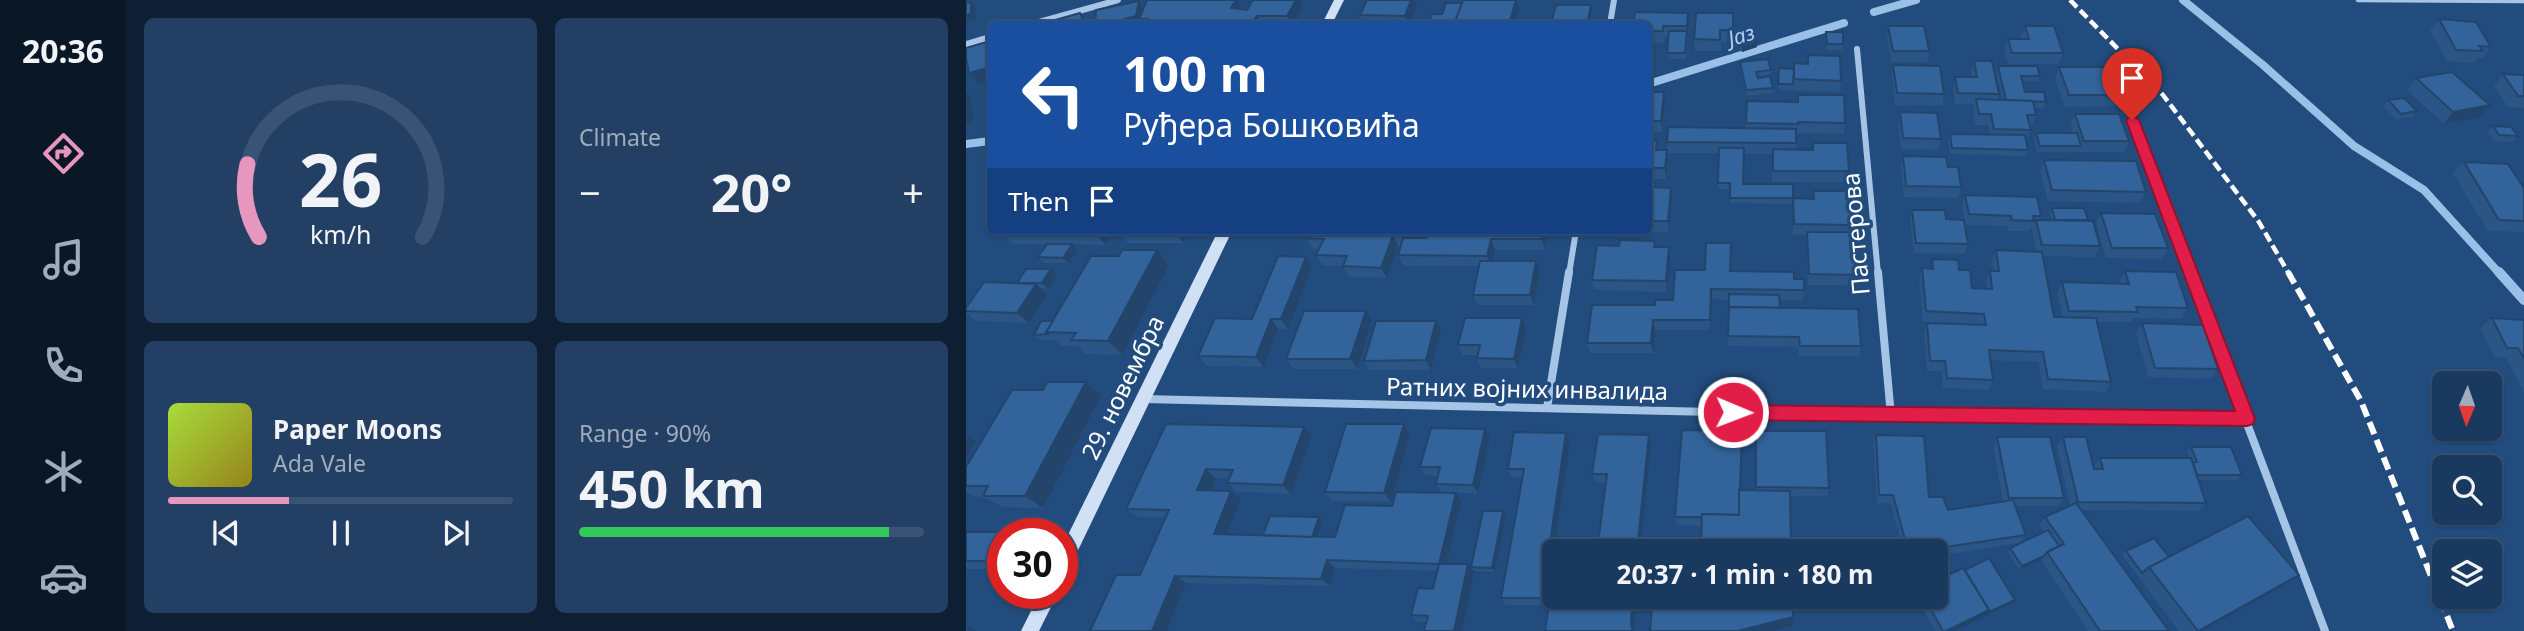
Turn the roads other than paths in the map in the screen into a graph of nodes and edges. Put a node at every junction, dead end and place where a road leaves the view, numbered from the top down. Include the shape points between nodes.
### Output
1 (1118, 0) edge
2 (1339, 0) edge
3 (1614, 0) edge
4 (2358, 0) edge
5 (2524, 1) edge
6 (1043, 21) edge
7 (1328, 21) edge
8 (1610, 21) edge
9 (987, 38) edge
10 (966, 44) edge
11 (1857, 49) dead end
12 (2123, 94) edge
13 (1224, 235) edge
14 (1575, 235) edge
15 (1143, 399) junction
16 (1547, 408) junction
17 (1891, 416) junction
18 (2247, 419) junction
19 (1078, 532) edge
20 (1041, 609) edge
21 (1030, 631) edge
22 (2326, 631) edge

1 - 6 street
2 - 7 street
3 - 8 street
4 - 5 lane
9 - 10 street
11 - 17 street, Пастерова
12 - 18 street
13 - 15 street, 29. новембра
14 - 16 street
15 - 16 street, Ратних војних инвалида
15 - 19 street, 29. новембра
16 - 17 street, Ратних војних инвалида
17 - 18 street, Ратних војних инвалида
18 - 22 street
20 - 21 street

